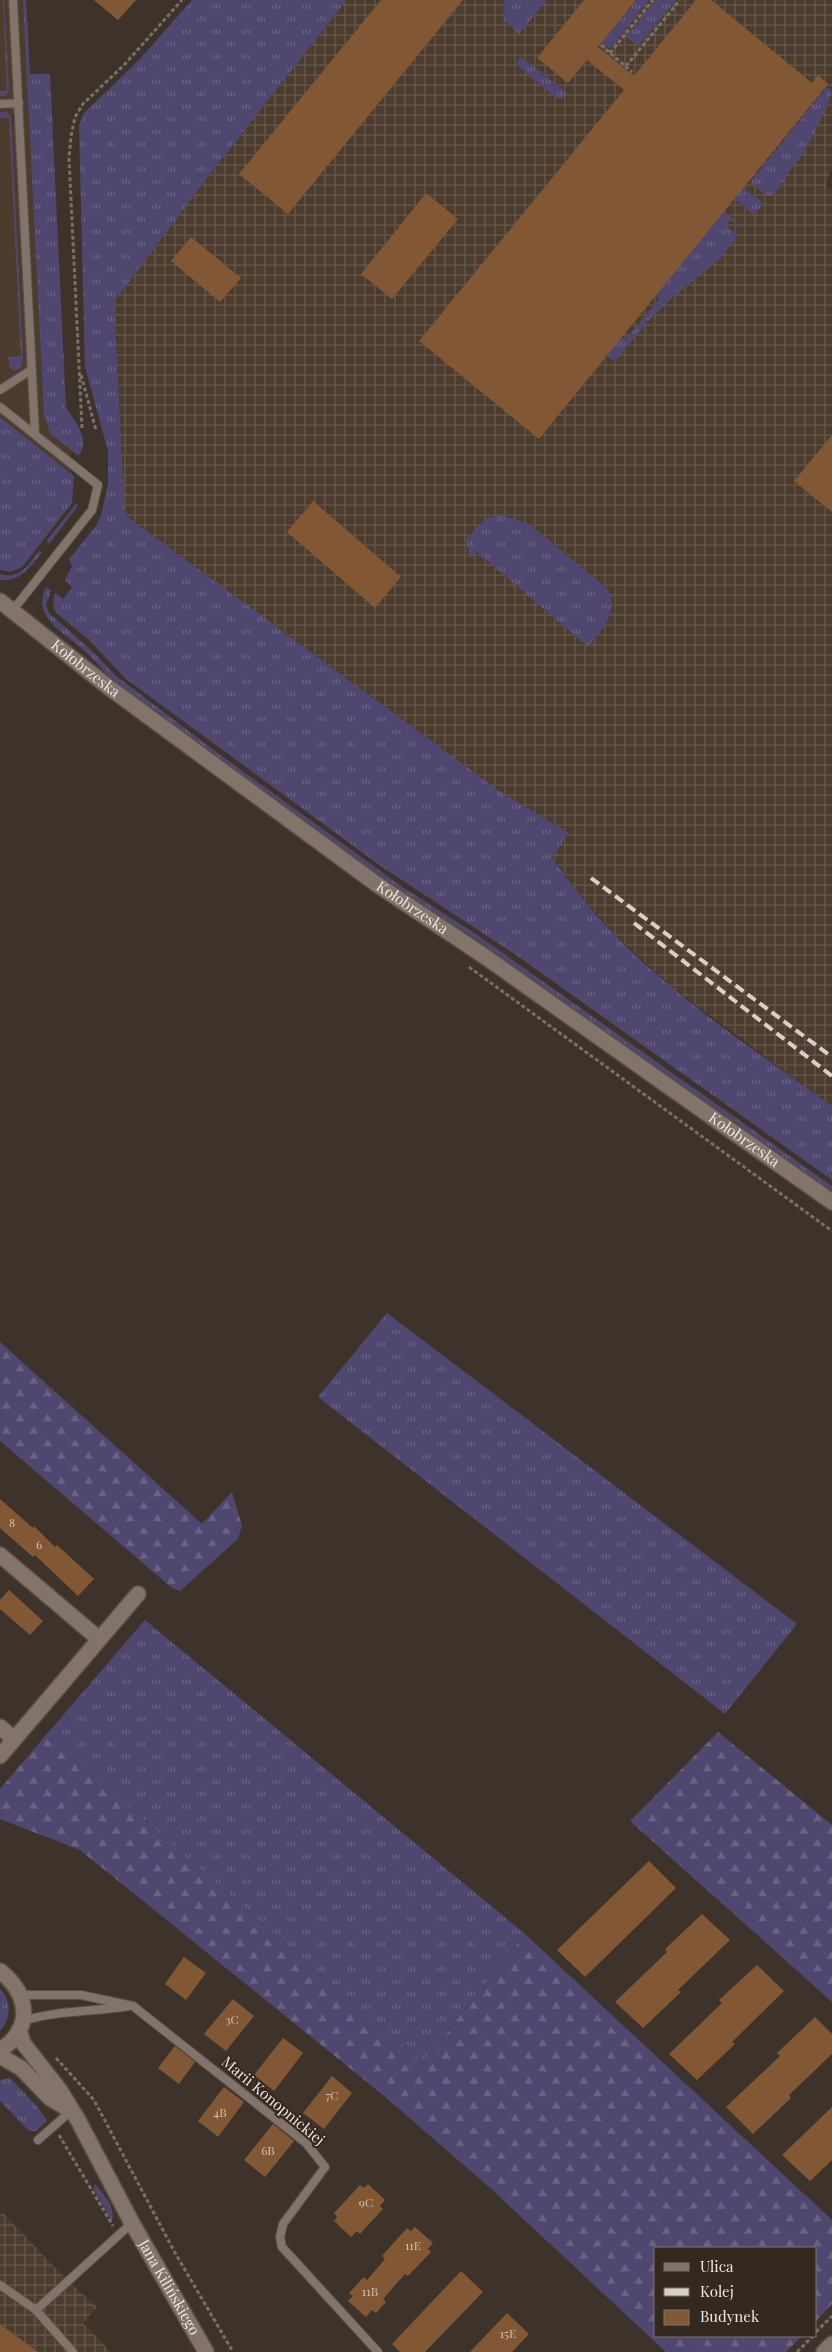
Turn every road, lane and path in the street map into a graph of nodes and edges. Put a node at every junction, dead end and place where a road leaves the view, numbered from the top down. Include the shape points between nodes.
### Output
1 (13, 0) edge
2 (182, 0) edge
3 (653, 0) edge
4 (680, 0) edge
5 (601, 46) dead end
6 (610, 53) junction
7 (626, 66) junction
8 (632, 72) dead end
9 (19, 103) junction
10 (0, 104) edge
11 (80, 369) junction
12 (31, 370) junction
13 (0, 390) edge
14 (0, 407) edge
15 (82, 428) dead end
16 (96, 430) dead end
17 (35, 434) junction
18 (0, 601) edge
19 (13, 610) junction
20 (832, 1202) edge
21 (0, 1555) edge
22 (138, 1594) dead end
23 (99, 1639) junction
24 (0, 1727) edge
25 (14, 1739) junction
26 (0, 1756) edge
27 (0, 1971) edge
28 (21, 1995) junction
29 (133, 2006) junction
30 (21, 2026) junction
31 (0, 2050) edge
32 (0, 2056) edge
33 (71, 2111) junction
34 (53, 2125) junction
35 (38, 2140) dead end
36 (132, 2223) junction
37 (119, 2236) junction
38 (0, 2285) edge
39 (36, 2310) junction
40 (832, 2316) edge
41 (817, 2331) edge
42 (811, 2337) edge
43 (832, 2344) edge
44 (72, 2352) edge
45 (206, 2352) edge
46 (378, 2352) edge
47 (797, 2352) edge
48 (824, 2352) edge

1 - 9 lane
2 - 11 path via 125,64 83,104 75,117 70,136 70,158
3 - 6 path
4 - 7 path
5 - 6 path
6 - 7 path
7 - 8 path
9 - 10 lane
9 - 12 lane
11 - 15 path
11 - 16 path
12 - 13 lane
12 - 17 lane
14 - 17 lane
17 - 19 lane via 98,485 92,510
18 - 19 street, Kołobrzeska
19 - 20 street, Kołobrzeska via 107,686 375,883 495,963
21 - 23 street
22 - 23 street
23 - 25 street
24 - 25 street
25 - 26 street
27 - 28 street
28 - 29 lane, Marii Konopnickiej via 81,1995
28 - 30 street via 24,2012
29 - 30 lane via 91,2012 64,2011
29 - 46 lane, Marii Konopnickiej via 306,2143 323,2161 325,2167 283,2224 282,2247
30 - 31 street via 10,2044
30 - 33 street, Jana Kilińskiego via 23,2043 59,2089
32 - 33 street, Jana Kilińskiego via 21,2068 50,2098
33 - 34 lane
33 - 36 street, Jana Kilińskiego
34 - 35 lane
34 - 37 path
36 - 37 lane, Jana Kilińskiego
36 - 45 street, Jana Kilińskiego
37 - 39 lane, Jana Kilińskiego
38 - 39 lane
39 - 44 lane
40 - 41 path
42 - 47 path
43 - 48 street

